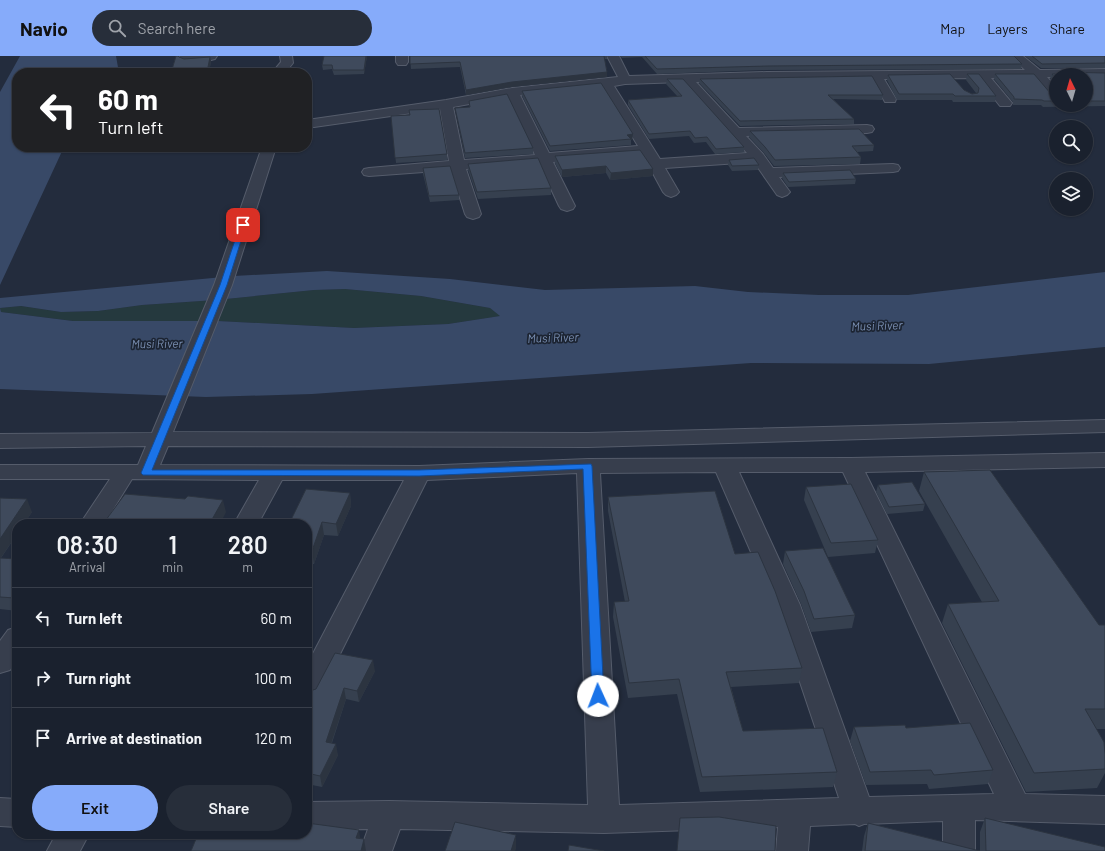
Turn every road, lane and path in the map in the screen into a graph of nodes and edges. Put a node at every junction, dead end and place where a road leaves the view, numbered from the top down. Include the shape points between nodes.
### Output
1 (211, 56) edge
2 (286, 56) edge
3 (299, 56) edge
4 (613, 56) edge
5 (1016, 56) edge
6 (185, 58) edge
7 (1071, 60) edge
8 (966, 62) edge
9 (282, 68) edge
10 (295, 68) edge
11 (1081, 68) edge
12 (1036, 73) junction
13 (1049, 73) edge
14 (953, 74) junction
15 (979, 74) junction
16 (876, 75) junction
17 (686, 78) junction
18 (625, 80) junction
19 (606, 84) junction
20 (961, 84) edge
21 (1049, 87) edge
22 (512, 92) junction
23 (890, 99) dead end
24 (1005, 102) dead end
25 (446, 104) junction
26 (314, 123) dead end
27 (867, 129) dead end
28 (734, 132) junction
29 (647, 150) junction
30 (267, 152) edge
31 (544, 157) junction
32 (758, 157) junction
33 (457, 164) junction
34 (656, 164) junction
35 (893, 168) dead end
36 (369, 172) dead end
37 (769, 173) junction
38 (671, 192) dead end
39 (782, 192) dead end
40 (566, 206) dead end
41 (473, 214) dead end
42 (1105, 426) edge
43 (160, 439) junction
44 (0, 441) edge
45 (1105, 460) edge
46 (724, 465) junction
47 (851, 465) junction
48 (588, 466) junction
49 (0, 472) edge
50 (136, 473) junction
51 (274, 473) junction
52 (419, 473) junction
53 (96, 519) edge
54 (249, 519) edge
55 (12, 645) edge
56 (0, 663) edge
57 (312, 682) edge
58 (1016, 807) junction
59 (959, 808) junction
60 (1105, 810) edge
61 (0, 812) edge
62 (859, 812) junction
63 (12, 813) edge
64 (795, 813) junction
65 (389, 815) junction
66 (312, 816) edge
67 (604, 819) junction
68 (70, 839) edge
69 (63, 851) edge
70 (376, 851) edge
71 (792, 851) edge
72 (958, 851) edge

1 - 6 street
2 - 9 street via 287,63
3 - 10 street
4 - 18 street
5 - 12 street
7 - 11 street
8 - 15 street
12 - 13 street
12 - 15 street
12 - 21 street
14 - 15 street
14 - 16 street
14 - 20 street
15 - 24 street
16 - 17 street
16 - 23 street
17 - 18 street
17 - 28 street
18 - 19 street
19 - 22 street
19 - 29 street
22 - 25 street
22 - 31 street
25 - 26 street
25 - 33 street
27 - 28 street
28 - 32 street
29 - 31 street
29 - 34 street
30 - 43 street via 223,285
31 - 33 street
31 - 40 street
32 - 34 street
32 - 37 street
33 - 36 street
33 - 41 street
34 - 38 street
35 - 37 street
37 - 39 street
42 - 43 street via 588,440
43 - 44 street
43 - 50 street
45 - 47 street
46 - 47 street
46 - 48 street
46 - 62 street via 787,605
47 - 58 street
48 - 52 street
48 - 67 street
49 - 50 street
50 - 51 street
50 - 53 street
51 - 52 street
51 - 54 street
52 - 57 street
55 - 56 street
58 - 59 street
58 - 60 street
59 - 62 street
59 - 72 street
61 - 63 street
62 - 64 street
64 - 67 street
64 - 71 street
65 - 66 street
65 - 67 street
65 - 70 street
68 - 69 street

